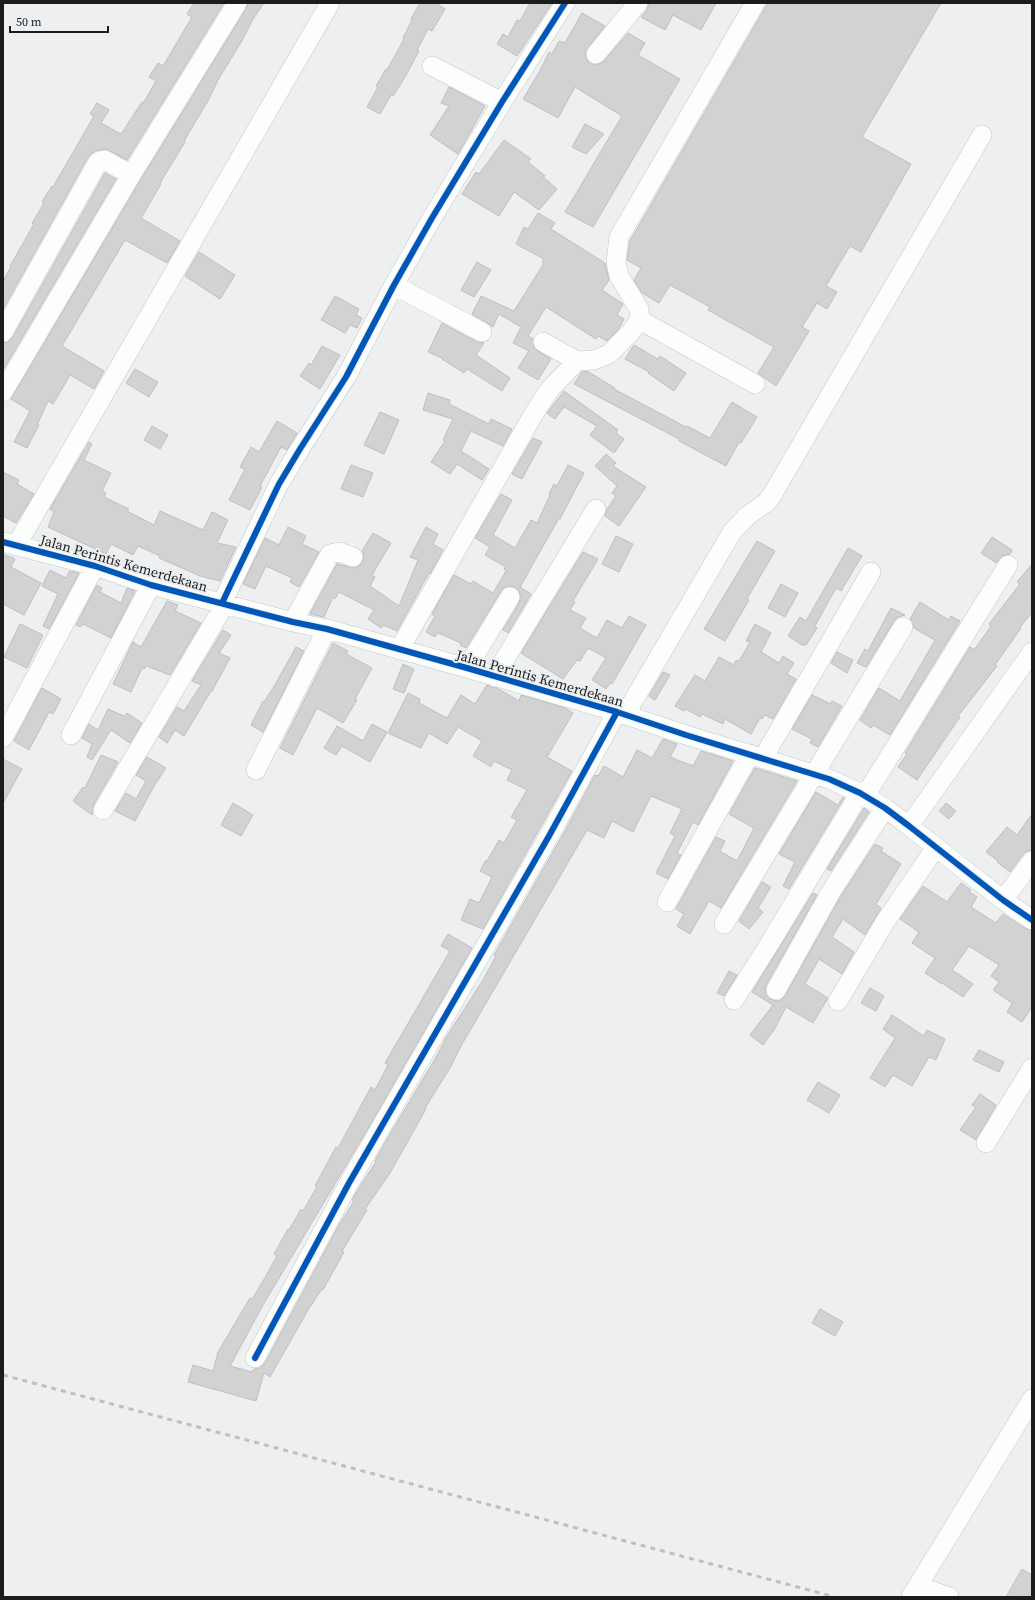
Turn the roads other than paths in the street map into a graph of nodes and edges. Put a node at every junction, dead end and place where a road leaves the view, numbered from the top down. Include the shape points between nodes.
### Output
1 (237, 3) edge
2 (330, 3) edge
3 (565, 3) edge
4 (755, 3) edge
5 (632, 5) edge
6 (596, 54) dead end
7 (432, 66) dead end
8 (502, 102) junction
9 (982, 134) dead end
10 (131, 175) junction
11 (394, 285) junction
12 (640, 320) junction
13 (3, 332) edge
14 (482, 332) dead end
15 (543, 342) dead end
16 (577, 362) junction
17 (755, 384) dead end
18 (3, 392) edge
19 (596, 509) dead end
20 (10, 544) edge
21 (354, 557) dead end
22 (1008, 565) dead end
23 (95, 566) junction
24 (871, 572) dead end
25 (151, 585) junction
26 (510, 597) dead end
27 (223, 603) junction
28 (293, 622) junction
29 (903, 627) dead end
30 (327, 629) junction
31 (399, 650) junction
32 (1032, 652) edge
33 (467, 668) junction
34 (494, 677) junction
35 (621, 713) junction
36 (71, 735) dead end
37 (3, 738) edge
38 (757, 756) junction
39 (256, 770) dead end
40 (815, 774) junction
41 (863, 794) junction
42 (885, 808) junction
43 (103, 810) dead end
44 (909, 826) junction
45 (936, 847) junction
46 (1032, 861) edge
47 (1002, 900) junction
48 (667, 902) dead end
49 (1032, 920) edge
50 (724, 924) dead end
51 (776, 990) dead end
52 (734, 1000) dead end
53 (838, 1001) dead end
54 (1032, 1068) edge
55 (986, 1143) dead end
56 (255, 1358) dead end
57 (1032, 1399) edge
58 (914, 1592) edge
59 (949, 1597) edge

1 - 10 street
2 - 20 street
3 - 8 street
4 - 12 street via 619,237 616,262 619,276 639,309
5 - 6 street
7 - 8 street
8 - 11 street
9 - 35 street via 772,495 732,532
10 - 13 street via 105,160 98,162
10 - 18 street
11 - 14 street
11 - 27 street via 346,377 279,484
12 - 16 street via 608,354 594,360
12 - 17 street
15 - 16 street
16 - 31 street via 550,389 536,410
19 - 34 street
20 - 23 street, Jalan Perintis Kemerdekaan
21 - 28 street via 339,552 330,554
22 - 41 street
23 - 25 street, Jalan Perintis Kemerdekaan
23 - 37 street
24 - 38 street
25 - 27 street, Jalan Perintis Kemerdekaan
25 - 36 street
26 - 33 street
27 - 28 street, Jalan Perintis Kemerdekaan
27 - 43 street
28 - 30 street, Jalan Perintis Kemerdekaan
29 - 40 street
30 - 31 street, Jalan Perintis Kemerdekaan
30 - 39 street
31 - 33 street, Jalan Perintis Kemerdekaan
32 - 44 street
33 - 34 street, Jalan Perintis Kemerdekaan
34 - 35 street, Jalan Perintis Kemerdekaan
35 - 38 street, Jalan Perintis Kemerdekaan
35 - 56 street via 349,1183
38 - 40 street, Jalan Perintis Kemerdekaan
38 - 48 street
40 - 41 street, Jalan Perintis Kemerdekaan
40 - 50 street
41 - 42 street, Jalan Perintis Kemerdekaan
41 - 52 street
42 - 44 street, Jalan Perintis Kemerdekaan
42 - 51 street via 832,890
44 - 45 street, Jalan Perintis Kemerdekaan
45 - 47 street, Jalan Perintis Kemerdekaan
45 - 53 street
46 - 47 street
47 - 49 street, Jalan Perintis Kemerdekaan
54 - 55 street
57 - 58 street
58 - 59 street

